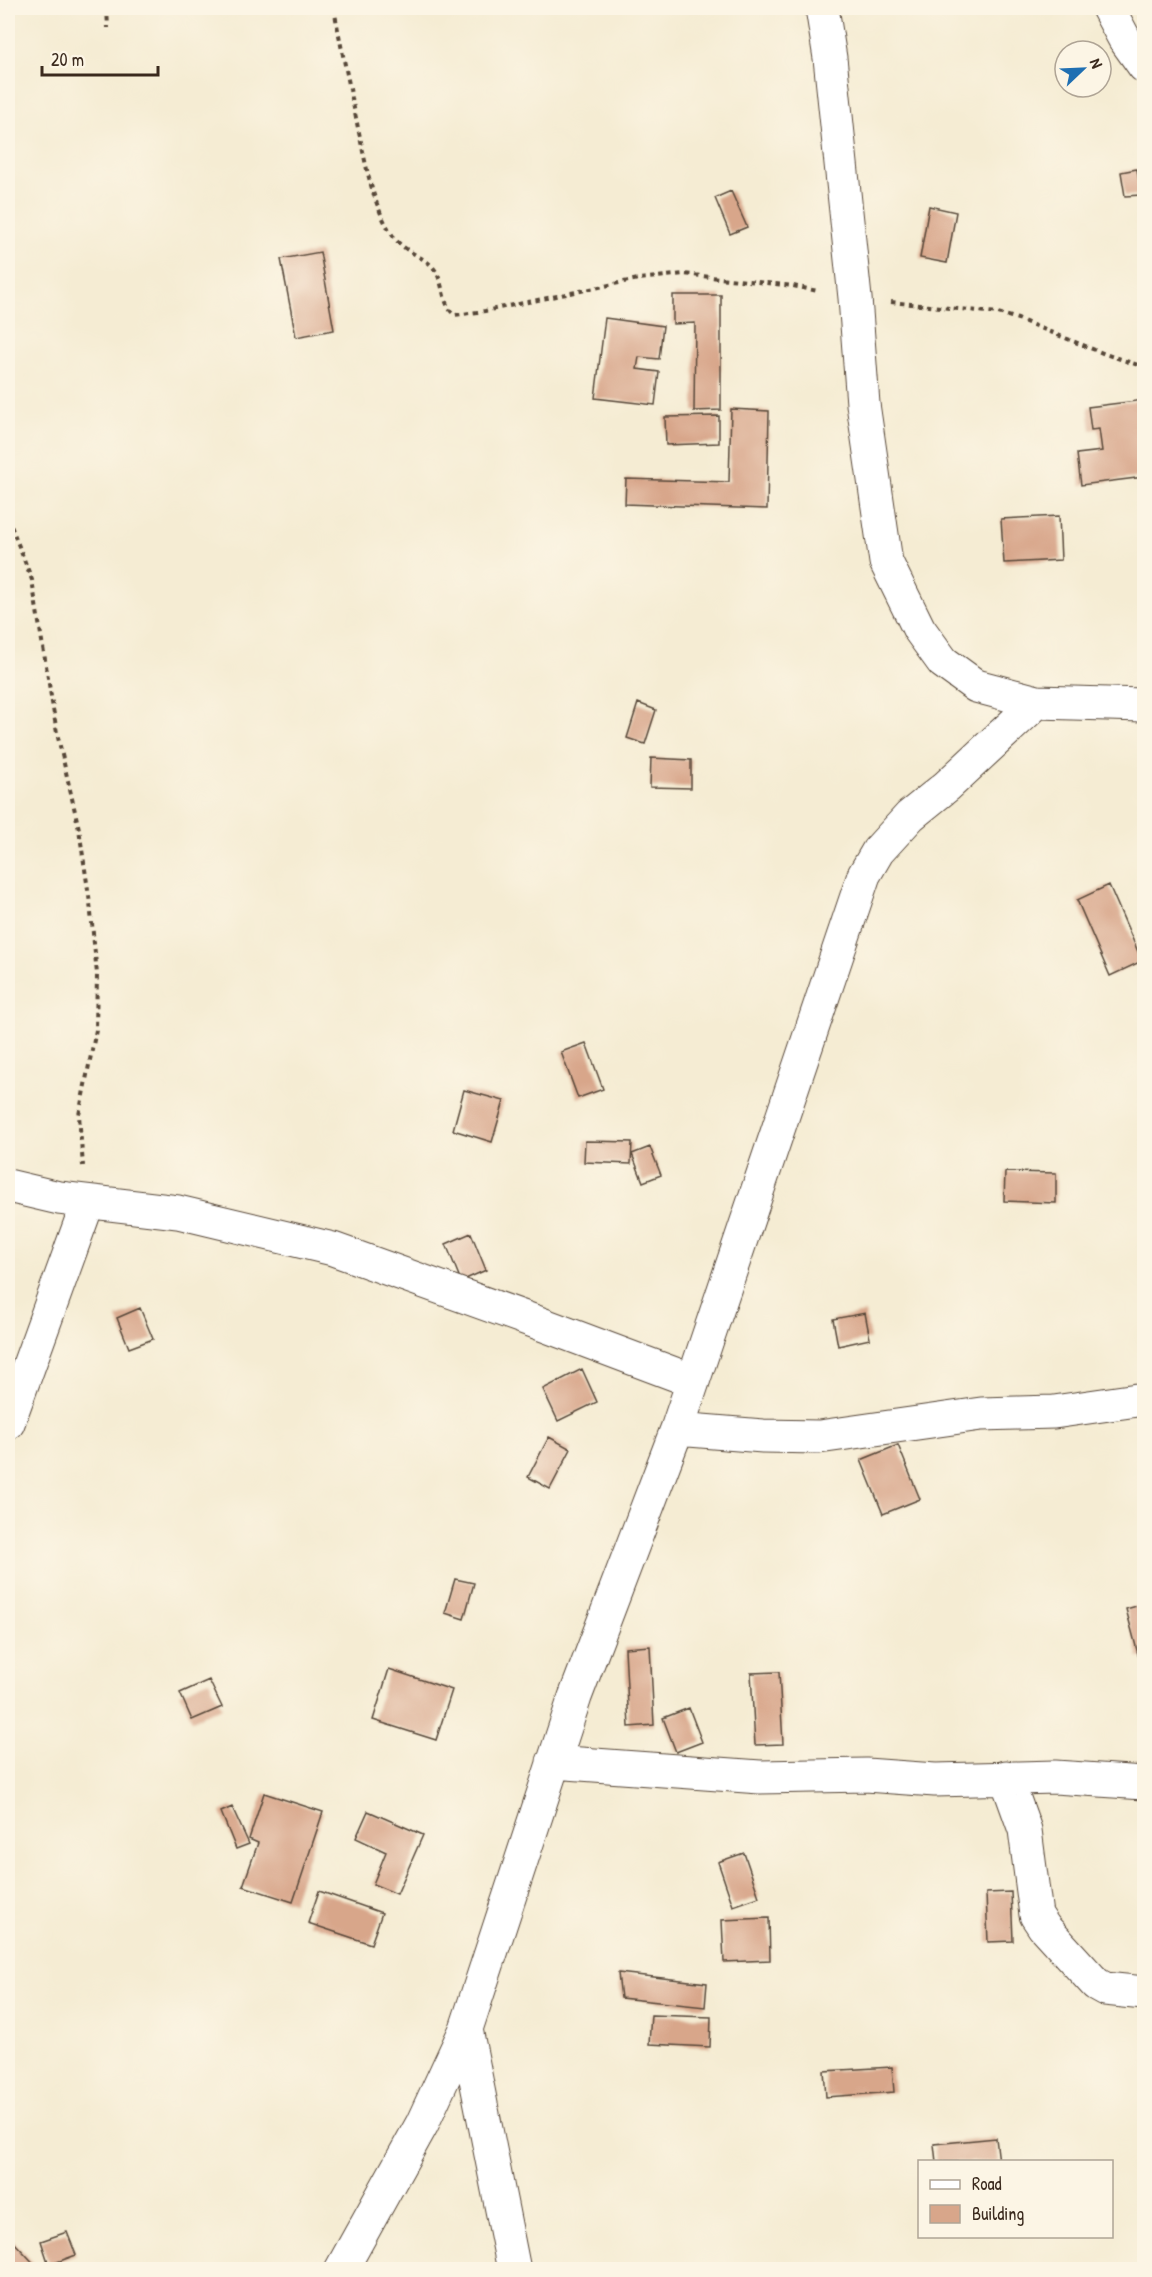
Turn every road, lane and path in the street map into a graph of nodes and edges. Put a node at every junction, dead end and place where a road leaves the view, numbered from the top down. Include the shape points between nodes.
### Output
1 (107, 8) edge
2 (334, 8) edge
3 (822, 8) edge
4 (1108, 8) edge
5 (108, 28) dead end
6 (1144, 66) edge
7 (855, 298) junction
8 (1144, 367) edge
9 (8, 518) edge
10 (1037, 702) junction
11 (1144, 705) edge
12 (8, 1186) edge
13 (88, 1202) junction
14 (693, 1381) junction
15 (1144, 1399) edge
16 (8, 1423) edge
17 (677, 1429) junction
18 (553, 1762) junction
19 (1006, 1777) junction
20 (1144, 1782) edge
21 (1144, 1993) edge
22 (466, 2029) junction
23 (341, 2270) edge
24 (514, 2270) edge

1 - 5 path
2 - 7 path via 369,180 393,237 437,272 450,310 456,315 638,279 684,274 794,286
3 - 7 street
4 - 6 street
7 - 8 path via 998,313
7 - 10 street via 863,404 886,562 919,629 943,662 976,686
9 - 13 path via 32,580 90,903 97,974 96,1030 79,1116
10 - 11 street
10 - 14 street via 910,816 878,851 864,875
12 - 13 street
13 - 14 street via 178,1212 333,1249
13 - 16 street
14 - 17 street
15 - 17 street via 1054,1412 981,1414 819,1437
17 - 18 street
18 - 19 street via 760,1777
18 - 22 street
19 - 20 street
19 - 21 street via 1025,1830 1036,1915 1096,1984 1105,1989
22 - 23 street via 422,2124
22 - 24 street

